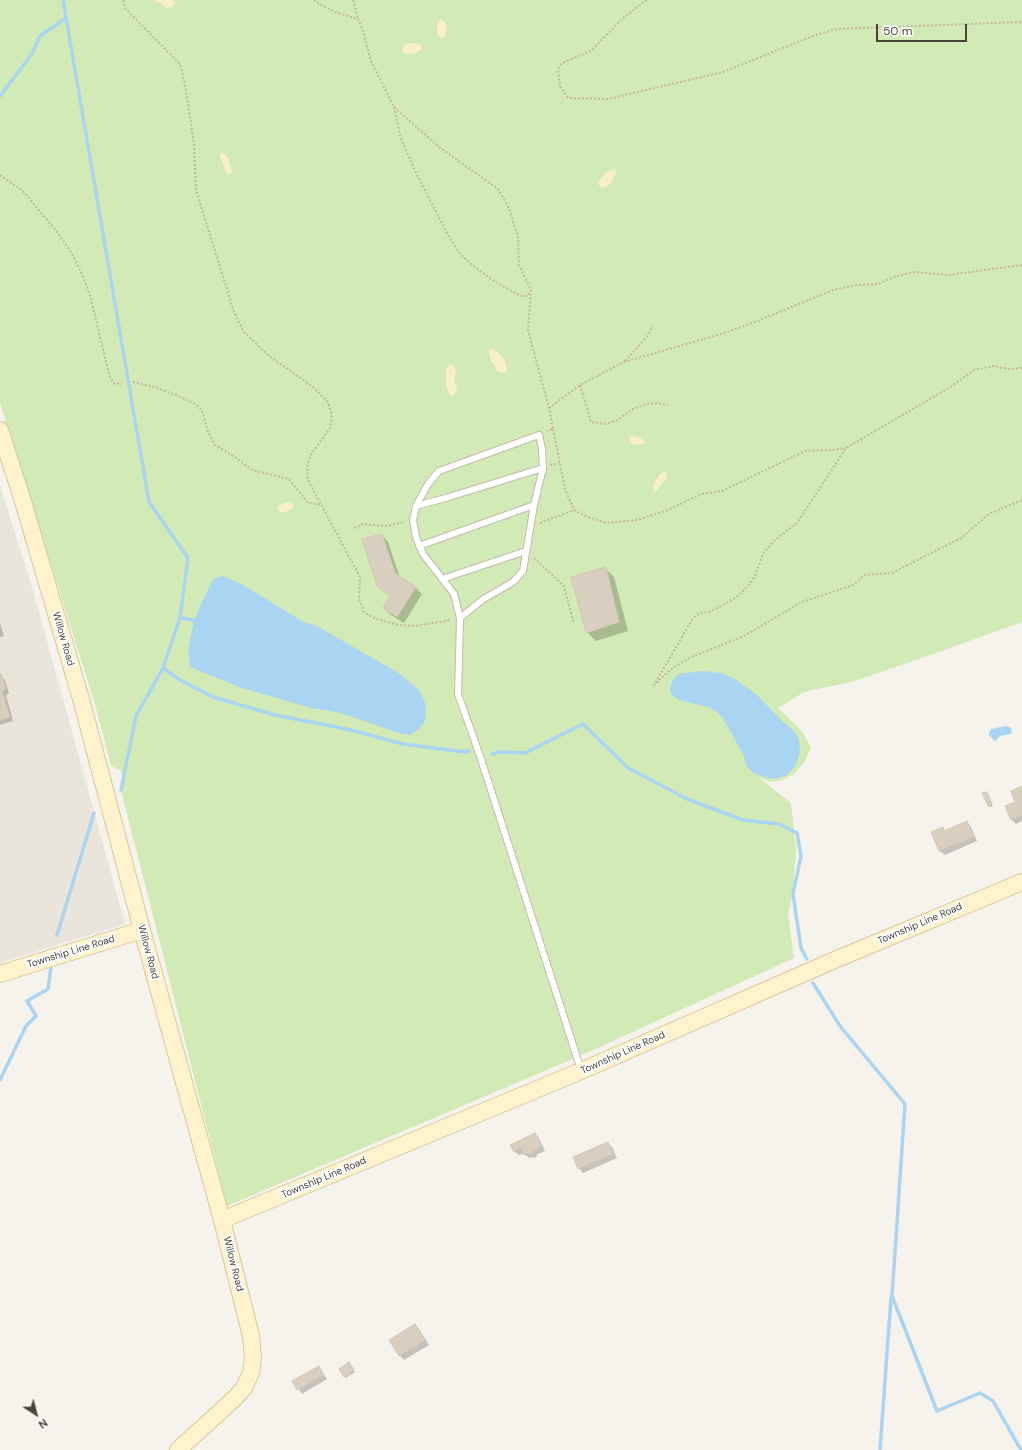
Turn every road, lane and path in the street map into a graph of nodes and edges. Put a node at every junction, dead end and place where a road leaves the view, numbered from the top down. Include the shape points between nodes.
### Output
1 (123, 0) edge
2 (314, 0) edge
3 (353, 0) edge
4 (647, 0) edge
5 (358, 19) junction
6 (1022, 22) edge
7 (394, 107) junction
8 (0, 175) edge
9 (1022, 265) edge
10 (531, 290) junction
11 (653, 326) dead end
12 (624, 362) junction
13 (1022, 368) edge
14 (133, 382) dead end
15 (122, 384) dead end
16 (580, 385) junction
17 (668, 405) dead end
18 (549, 408) junction
19 (553, 429) junction
20 (0, 430) edge
21 (539, 435) junction
22 (846, 448) junction
23 (543, 468) junction
24 (1022, 500) edge
25 (322, 505) junction
26 (534, 505) junction
27 (416, 506) junction
28 (574, 510) junction
29 (413, 520) junction
30 (532, 526) junction
31 (354, 528) dead end
32 (419, 546) junction
33 (526, 551) junction
34 (442, 579) junction
35 (460, 618) junction
36 (574, 624) dead end
37 (1022, 882) edge
38 (142, 930) junction
39 (0, 974) edge
40 (581, 1071) junction
41 (222, 1220) junction
42 (178, 1450) edge

1 - 25 path via 124,8 180,64 194,143 196,190 234,312 244,332 269,356 312,386 328,402 332,415 330,428 310,456 307,468 308,480
2 - 5 path via 335,12
3 - 5 path
4 - 6 path via 624,17 591,51 562,63 558,69 560,86 568,98 608,99 723,72 836,29
5 - 7 path via 371,61
7 - 10 path via 439,147 498,189 515,226 519,265
7 - 10 path via 401,139 416,173 449,237 461,254 476,268 521,296 527,296
8 - 15 path via 24,191 71,252 90,295 108,374 113,383
9 - 12 path via 948,275 914,272 878,284 833,290 728,332
10 - 18 path via 528,330
11 - 12 path via 646,338
12 - 16 path
13 - 22 path via 993,366 974,370 952,386
14 - 25 path via 169,392 195,404 202,410 208,432 215,445 252,470 289,479 308,503
16 - 17 path via 591,422 605,424 618,420 631,410 646,404
16 - 18 path
18 - 19 path
19 - 21 path
19 - 28 path via 564,489
20 - 38 street, Willow Road via 81,700
21 - 23 lane
21 - 27 lane via 439,471 428,484
22 - 24 path via 797,523 764,552 755,576 748,586 725,604 693,618 654,685 670,670 689,658 744,636 802,602 853,585 864,575 892,573 962,538 989,514
22 - 28 path via 804,451 722,491 702,494 668,510 637,520 607,523
23 - 26 lane
23 - 27 lane
25 - 35 path via 360,577 359,599 364,612 386,622 414,626
26 - 30 lane
26 - 32 lane
27 - 29 lane
28 - 30 path
29 - 31 path via 385,526 364,524
29 - 32 lane
30 - 33 lane
32 - 34 lane
33 - 34 lane
33 - 35 lane via 523,571 513,582 482,600
33 - 36 path via 564,586
34 - 35 lane via 454,594
35 - 40 lane via 458,694
37 - 40 street, Township Line Road
38 - 39 street, Township Line Road
38 - 41 street, Willow Road
40 - 41 street, Township Line Road
41 - 42 street, Willow Road via 250,1336 253,1358 251,1373 244,1388 235,1398

